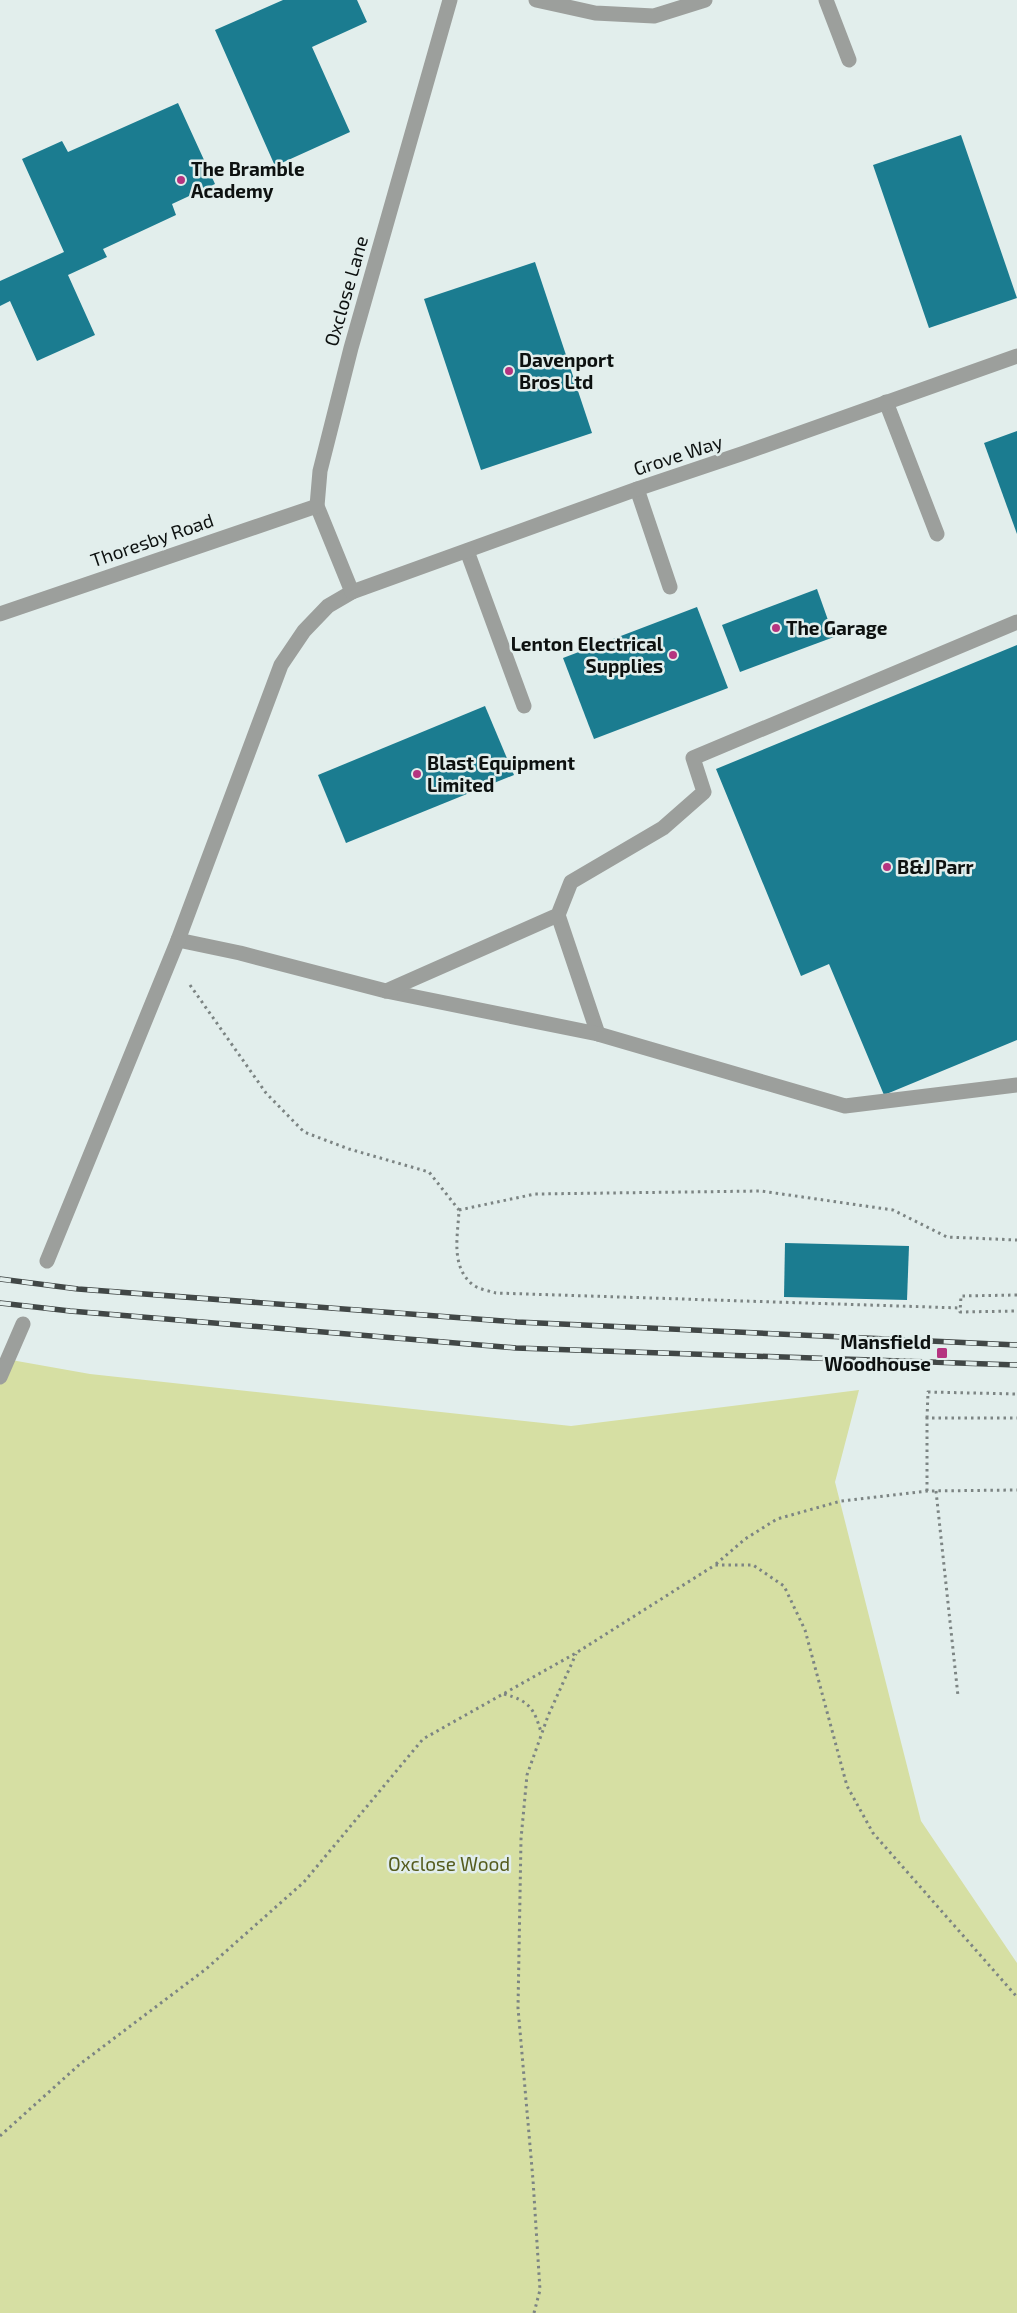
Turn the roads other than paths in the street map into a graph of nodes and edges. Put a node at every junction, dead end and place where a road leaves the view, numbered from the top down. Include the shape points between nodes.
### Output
1 (450, 0) edge
2 (536, 0) edge
3 (705, 0) edge
4 (826, 0) edge
5 (848, 60) dead end
6 (1017, 356) edge
7 (886, 402) junction
8 (637, 489) junction
9 (317, 506) junction
10 (937, 534) dead end
11 (467, 551) junction
12 (670, 587) dead end
13 (352, 592) junction
14 (0, 614) edge
15 (1017, 622) edge
16 (524, 706) dead end
17 (558, 914) junction
18 (178, 940) junction
19 (386, 991) junction
20 (598, 1034) junction
21 (1017, 1085) edge
22 (47, 1261) dead end
23 (23, 1324) dead end
24 (0, 1377) edge

1 - 9 street, Oxclose Lane via 351,348 320,471
2 - 3 street via 595,13 654,16
4 - 5 street
6 - 7 street, Grove Way
7 - 8 street, Grove Way
7 - 10 street
8 - 11 street, Grove Way
8 - 12 street
9 - 13 street, Oxclose Lane
9 - 14 street, Thoresby Road
11 - 13 street, Grove Way
11 - 16 street
13 - 18 street, Grove Way via 328,606 304,631 281,665
15 - 17 street via 693,758 704,792 663,828 571,882
17 - 19 street
17 - 20 street
18 - 19 street
18 - 22 street, Grove Way
19 - 20 street
20 - 21 street via 845,1106
23 - 24 street

